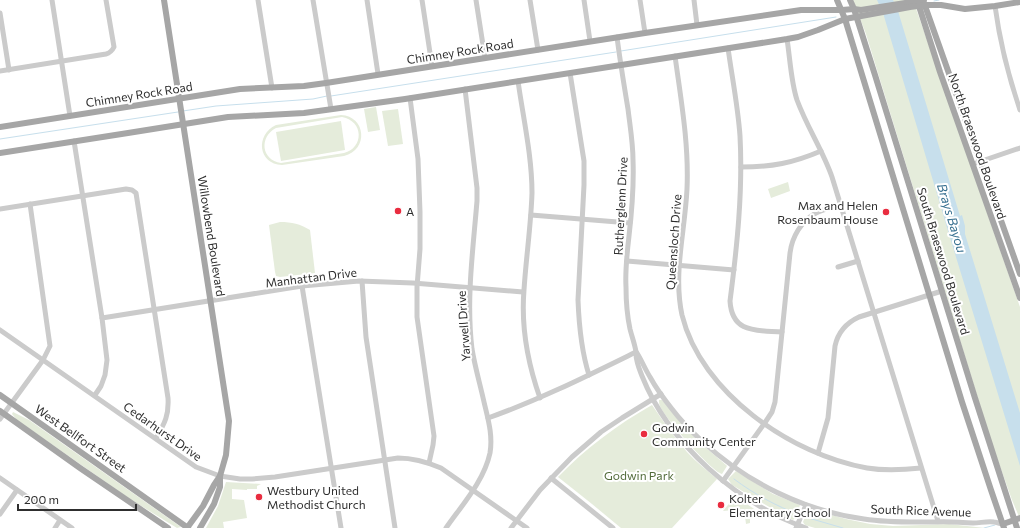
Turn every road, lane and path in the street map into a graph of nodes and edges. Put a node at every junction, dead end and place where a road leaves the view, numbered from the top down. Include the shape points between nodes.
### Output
1 (52, 0) edge
2 (106, 0) edge
3 (164, 0) edge
4 (258, 0) edge
5 (313, 0) edge
6 (367, 0) edge
7 (422, 0) edge
8 (476, 0) edge
9 (530, 0) edge
10 (584, 0) edge
11 (640, 0) edge
12 (694, 0) edge
13 (837, 0) edge
14 (850, 0) edge
15 (921, 2) edge
16 (1020, 2) edge
17 (995, 6) junction
18 (854, 9) junction
19 (842, 10) junction
20 (0, 13) edge
21 (862, 13) junction
22 (0, 16) edge
23 (856, 18) junction
24 (845, 19) junction
25 (697, 25) junction
26 (645, 32) junction
27 (787, 39) junction
28 (590, 41) junction
29 (617, 41) junction
30 (728, 48) junction
31 (538, 50) junction
32 (676, 56) junction
33 (485, 58) junction
34 (62, 61) junction
35 (621, 65) junction
36 (432, 66) junction
37 (9, 70) junction
38 (0, 71) edge
39 (570, 73) junction
40 (378, 74) junction
41 (518, 81) junction
42 (327, 86) junction
43 (272, 88) junction
44 (954, 88) junction
45 (465, 89) junction
46 (947, 90) junction
47 (410, 98) junction
48 (180, 102) junction
49 (330, 106) junction
50 (1020, 110) edge
51 (70, 116) junction
52 (888, 117) junction
53 (183, 121) junction
54 (876, 121) junction
55 (0, 127) edge
56 (74, 141) junction
57 (1020, 148) edge
58 (821, 151) junction
59 (0, 152) edge
60 (980, 161) junction
61 (973, 164) junction
62 (741, 167) junction
63 (82, 196) junction
64 (914, 202) junction
65 (30, 204) junction
66 (840, 205) junction
67 (902, 206) junction
68 (0, 209) edge
69 (531, 215) junction
70 (582, 219) junction
71 (630, 223) junction
72 (627, 261) junction
73 (858, 261) junction
74 (679, 265) junction
75 (838, 267) dead end
76 (734, 270) junction
77 (1019, 271) edge
78 (1011, 272) junction
79 (362, 281) junction
80 (417, 284) junction
81 (302, 286) junction
82 (470, 288) junction
83 (942, 291) junction
84 (523, 292) junction
85 (930, 295) junction
86 (1020, 298) edge
87 (211, 301) junction
88 (155, 310) junction
89 (874, 312) junction
90 (102, 318) junction
91 (0, 330) edge
92 (782, 332) junction
93 (636, 352) junction
94 (43, 360) junction
95 (589, 375) junction
96 (661, 394) junction
97 (0, 395) edge
98 (95, 395) junction
99 (540, 398) junction
100 (975, 398) junction
101 (653, 399) junction
102 (962, 402) junction
103 (12, 403) junction
104 (1, 415) edge
105 (488, 418) junction
106 (764, 424) junction
107 (156, 438) junction
108 (818, 453) junction
109 (385, 460) junction
110 (429, 463) junction
111 (733, 467) junction
112 (921, 468) junction
113 (332, 469) junction
114 (220, 476) junction
115 (0, 478) edge
116 (551, 478) junction
117 (723, 481) junction
118 (17, 490) junction
119 (473, 490) junction
120 (806, 505) junction
121 (0, 514) edge
122 (1017, 519) edge
123 (60, 520) junction
124 (517, 520) junction
125 (938, 522) junction
126 (797, 526) edge
127 (1001, 526) edge
128 (55, 528) edge
129 (72, 528) edge
130 (168, 528) edge
131 (188, 528) edge
132 (200, 528) edge
133 (341, 528) edge
134 (395, 528) edge
135 (446, 528) edge
136 (512, 528) edge
137 (527, 528) edge
138 (613, 528) edge
139 (806, 528) edge
140 (1017, 528) edge

1 - 34 street
2 - 34 street via 113,50 109,53
3 - 48 main road, Willowbend Boulevard
4 - 43 street
5 - 42 street
6 - 40 street
7 - 36 street
8 - 33 street
9 - 31 street
10 - 28 street
11 - 26 street
12 - 25 street
13 - 19 main road
14 - 18 main road, South Braeswood Boulevard
15 - 17 main road, Chimney Rock Road via 965,9
15 - 21 main road, Chimney Rock Road
15 - 44 main road, North Braeswood Boulevard
15 - 46 main road, North Braeswood Boulevard
16 - 17 main road, Chimney Rock Road
17 - 50 street via 1002,50
18 - 19 main road, Chimney Rock Road
18 - 21 main road, Chimney Rock Road
18 - 23 main road, South Braeswood Boulevard
19 - 24 main road, South Braeswood Boulevard
19 - 25 main road, Chimney Rock Road via 801,10
20 - 22 street
21 - 23 main road, Chimney Rock Road
22 - 37 street
23 - 24 main road, Chimney Rock Road
23 - 52 main road, South Braeswood Boulevard
24 - 27 main road
24 - 54 main road, South Braeswood Boulevard
25 - 26 main road, Chimney Rock Road
26 - 29 main road, Chimney Rock Road
27 - 30 main road
27 - 58 street via 797,99
28 - 29 main road, Chimney Rock Road
28 - 31 main road, Chimney Rock Road
29 - 35 street, Rutherglenn Drive
30 - 32 main road
30 - 62 street via 739,122
31 - 33 main road, Chimney Rock Road
32 - 35 main road
32 - 74 street, Queensloch Drive via 687,155 687,190
33 - 36 main road, Chimney Rock Road
34 - 37 street
34 - 51 street
35 - 39 main road
35 - 71 street, Rutherglenn Drive via 633,146 634,175
36 - 40 main road, Chimney Rock Road
37 - 38 street
39 - 41 main road
39 - 70 street via 584,161
40 - 42 main road, Chimney Rock Road
41 - 45 main road
41 - 69 street via 531,167
42 - 43 main road, Chimney Rock Road
42 - 49 street
43 - 48 main road, Chimney Rock Road via 240,89
44 - 46 main road
44 - 60 main road, North Braeswood Boulevard
45 - 47 main road
45 - 82 street, Yarwell Drive via 477,188
46 - 61 main road, North Braeswood Boulevard
47 - 49 main road
47 - 80 street via 418,159 420,212
48 - 51 main road, Chimney Rock Road
48 - 53 main road, Willowbend Boulevard
49 - 53 main road via 304,113
51 - 55 main road, Chimney Rock Road
52 - 54 main road
52 - 64 main road, South Braeswood Boulevard
53 - 56 main road
53 - 87 main road, Willowbend Boulevard
54 - 67 main road, South Braeswood Boulevard
56 - 59 main road
56 - 63 street
57 - 60 street
58 - 62 street via 783,164
58 - 66 street
60 - 61 street
60 - 77 main road, North Braeswood Boulevard
61 - 78 main road, North Braeswood Boulevard
62 - 76 street
63 - 65 street
63 - 88 street via 126,189 136,193
63 - 90 street
64 - 67 main road
64 - 83 main road, South Braeswood Boulevard
65 - 68 street
65 - 94 street via 50,341 49,350
66 - 73 street
66 - 92 street via 810,217 792,240
67 - 85 main road, South Braeswood Boulevard
69 - 70 street
69 - 84 street
70 - 71 street
70 - 95 street via 578,319
71 - 72 street, Rutherglenn Drive
72 - 74 street
72 - 93 street, Rutherglenn Drive via 628,316
73 - 75 street
73 - 89 street
74 - 76 street
74 - 106 street, Queensloch Drive via 682,315 690,339 711,374 734,400
76 - 92 street via 730,301 735,319 750,329
77 - 78 street
78 - 86 main road, North Braeswood Boulevard
79 - 80 street, Manhattan Drive
79 - 81 street, Manhattan Drive
79 - 109 street via 366,337
80 - 82 street, Manhattan Drive
80 - 110 street via 419,334 434,436
81 - 87 street, Manhattan Drive
81 - 113 street
82 - 84 street, Manhattan Drive
82 - 105 street, Yarwell Drive via 472,349
83 - 85 street
83 - 100 main road, South Braeswood Boulevard
84 - 99 street via 528,351
85 - 89 street
85 - 102 main road, South Braeswood Boulevard
87 - 88 street, Manhattan Drive
87 - 114 main road, Willowbend Boulevard via 229,421 227,450
88 - 90 street, Manhattan Drive
88 - 107 street via 168,407 166,420
89 - 108 street via 853,320 840,331 836,340 828,418
89 - 112 street
90 - 98 street via 107,367 103,382
91 - 94 street, Cedarhurst Drive
92 - 106 street via 775,402
93 - 95 street
93 - 96 street, Rutherglenn Drive
93 - 101 street, Rutherglenn Drive via 642,376
94 - 98 street, Cedarhurst Drive
94 - 103 street
95 - 99 street
96 - 101 street
96 - 111 street, Rutherglenn Drive via 688,428
97 - 103 main road, West Bellfort Street
98 - 107 street, Cedarhurst Drive
99 - 105 street
100 - 102 main road
100 - 122 main road, South Braeswood Boulevard
101 - 116 street via 602,432
101 - 117 street, Rutherglenn Drive via 686,446
102 - 127 main road, South Braeswood Boulevard
103 - 104 street
103 - 131 main road, West Bellfort Street
104 - 130 main road, West Bellfort Street
105 - 119 street, Yarwell Drive via 491,440 488,462
106 - 108 street
106 - 111 street
107 - 114 street, Cedarhurst Drive via 196,468
108 - 112 street via 868,468
109 - 110 street, Cedarhurst Drive via 406,458
109 - 113 street, Cedarhurst Drive
109 - 134 street
110 - 119 street, Cedarhurst Drive via 451,474
111 - 117 street
111 - 120 street, South Rice Avenue via 765,486
112 - 125 street
113 - 114 street, Cedarhurst Drive via 262,479
113 - 133 street
114 - 131 main road, Willowbend Boulevard
114 - 132 main road, Willowbend Boulevard via 220,487 214,504
115 - 118 street
116 - 124 street
116 - 138 street
117 - 126 street
118 - 121 street
118 - 123 street
119 - 124 street
119 - 135 street, Yarwell Drive
120 - 125 street, South Rice Avenue via 863,519 899,523
120 - 126 street
122 - 127 main road, South Rice Avenue
122 - 140 main road, South Braeswood Boulevard
123 - 128 street
123 - 129 street
124 - 136 street
124 - 137 street
125 - 127 street, South Rice Avenue via 996,522
126 - 139 street

